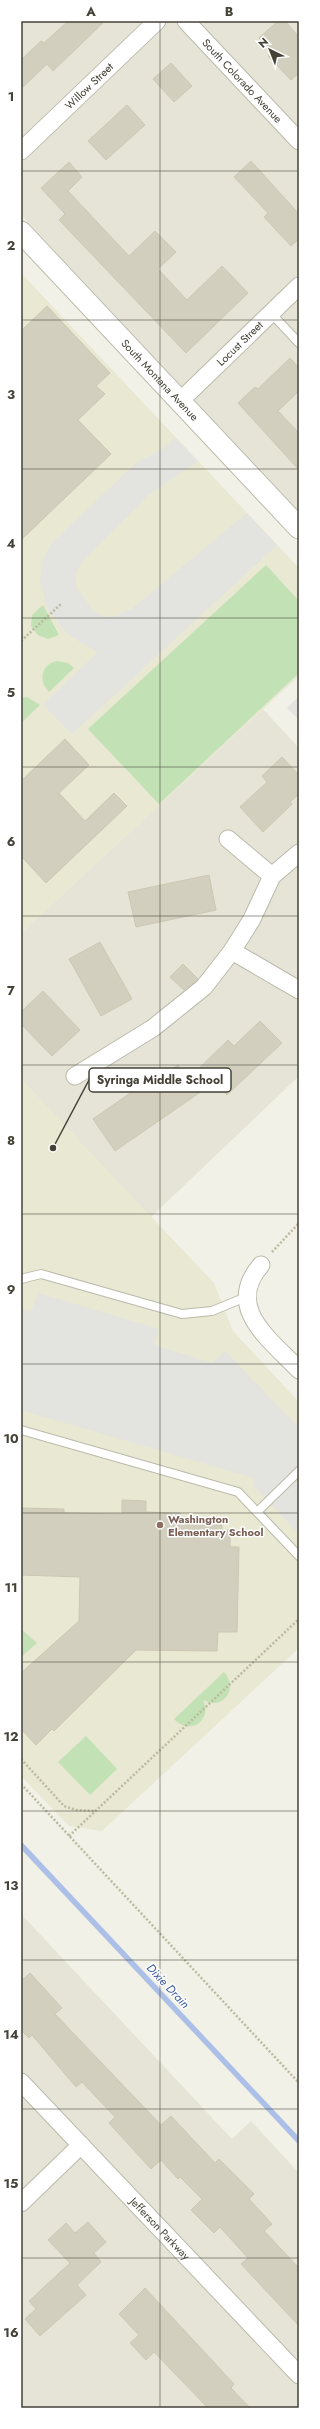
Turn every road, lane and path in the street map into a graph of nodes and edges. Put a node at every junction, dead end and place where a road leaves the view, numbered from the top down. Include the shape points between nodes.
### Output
1 (157, 21) edge
2 (186, 21) edge
3 (299, 141) edge
4 (21, 151) edge
5 (21, 232) edge
6 (299, 286) edge
7 (271, 313) junction
8 (299, 343) edge
9 (180, 401) junction
10 (299, 528) edge
11 (61, 604) dead end
12 (21, 641) edge
13 (228, 839) dead end
14 (299, 852) edge
15 (272, 876) junction
16 (232, 951) junction
17 (299, 990) edge
18 (75, 1076) dead end
19 (299, 1223) edge
20 (261, 1265) joint
21 (21, 1280) edge
22 (246, 1297) junction
23 (299, 1370) edge
24 (21, 1430) edge
25 (299, 1471) edge
26 (257, 1512) junction
27 (299, 1556) edge
28 (299, 1619) edge
29 (21, 1759) edge
30 (21, 1784) edge
31 (96, 1811) junction
32 (70, 1836) junction
33 (21, 2082) edge
34 (299, 2083) edge
35 (82, 2145) junction
36 (21, 2203) edge
37 (299, 2375) edge

1 - 4 street, Willow Street
2 - 3 street, South Colorado Avenue
5 - 9 street, South Montana Avenue
6 - 7 street, Locust Street
7 - 8 lane
7 - 9 street, Locust Street
9 - 10 street, South Montana Avenue
11 - 12 path
13 - 15 street
14 - 15 street
15 - 16 street via 252,919
16 - 17 street
16 - 18 street via 204,987 153,1028
19 - 20 path
20 - 22 street via 248,1284
21 - 22 lane via 41,1274 182,1314 212,1311
22 - 23 street via 252,1320
24 - 26 lane via 238,1492
25 - 26 lane
26 - 27 lane
28 - 31 path
29 - 31 path via 64,1806 76,1810
30 - 32 path
31 - 32 path
32 - 34 path
33 - 35 street, Jefferson Parkway
35 - 36 street
35 - 37 street, Jefferson Parkway

